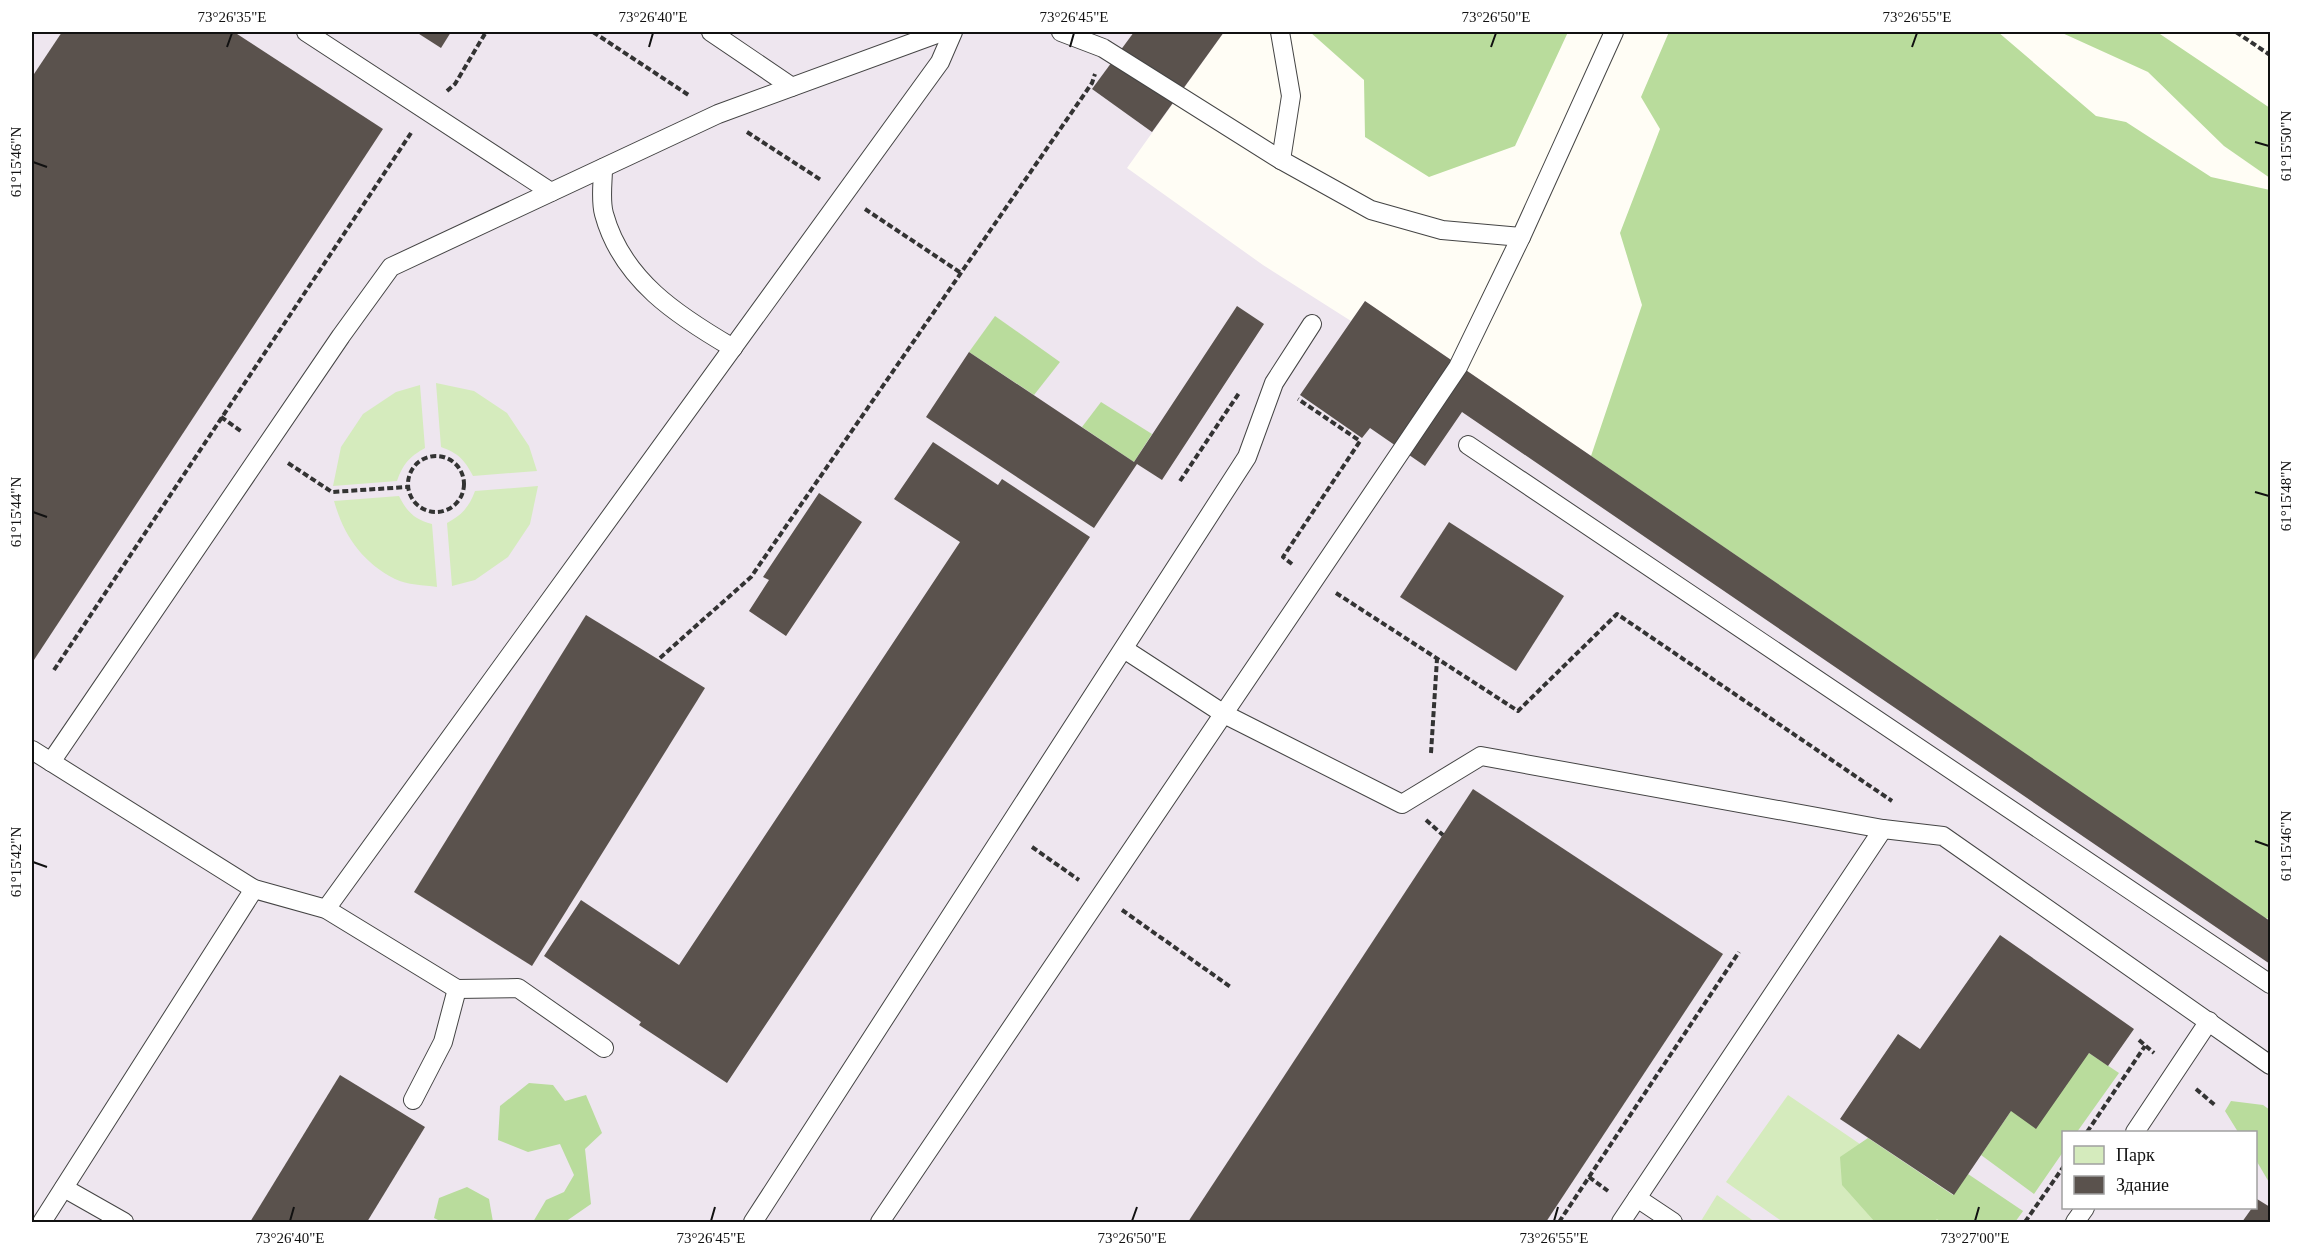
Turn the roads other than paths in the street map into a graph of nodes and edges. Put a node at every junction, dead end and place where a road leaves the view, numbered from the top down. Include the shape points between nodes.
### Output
1 (306, 32) edge
2 (711, 32) edge
3 (942, 32) edge
4 (953, 32) edge
5 (1060, 32) edge
6 (1280, 32) edge
7 (1614, 32) edge
8 (792, 87) junction
9 (1281, 160) junction
10 (603, 168) junction
11 (551, 192) junction
12 (1521, 237) junction
13 (1312, 324) dead end
14 (733, 348) junction
15 (1468, 445) dead end
16 (1124, 649) junction
17 (1224, 714) junction
18 (32, 750) edge
19 (51, 762) junction
20 (1883, 829) junction
21 (254, 889) junction
22 (326, 909) junction
23 (2271, 984) edge
24 (457, 988) junction
25 (2209, 1022) junction
26 (604, 1048) dead end
27 (2271, 1065) edge
28 (412, 1100) dead end
29 (2136, 1131) edge
30 (64, 1188) junction
31 (1638, 1198) junction
32 (2084, 1209) edge
33 (42, 1222) edge
34 (124, 1222) edge
35 (753, 1222) edge
36 (880, 1222) edge
37 (1621, 1222) edge
38 (1673, 1222) edge
39 (2075, 1222) edge

1 - 11 lane
2 - 8 lane
3 - 8 lane
4 - 14 lane via 940,62
5 - 9 lane via 1102,48
6 - 9 lane via 1291,96
7 - 12 lane
8 - 10 lane via 718,114
9 - 12 lane via 1371,210 1442,230
10 - 11 lane
10 - 14 lane via 603,212 616,247 645,286 684,320
11 - 19 lane via 391,267
12 - 17 lane via 1458,367
13 - 16 lane via 1274,383 1247,457
14 - 22 lane
15 - 23 lane
16 - 17 lane
16 - 35 lane
17 - 20 lane via 1402,804 1481,756
17 - 36 lane
18 - 19 lane
19 - 21 lane
20 - 25 lane via 1944,836
20 - 31 lane
21 - 22 lane
21 - 30 lane
22 - 24 lane
24 - 26 lane via 518,988
24 - 28 lane via 443,1042
25 - 27 lane
25 - 29 lane
30 - 33 lane
30 - 34 lane
31 - 37 lane
31 - 38 lane
32 - 39 lane

